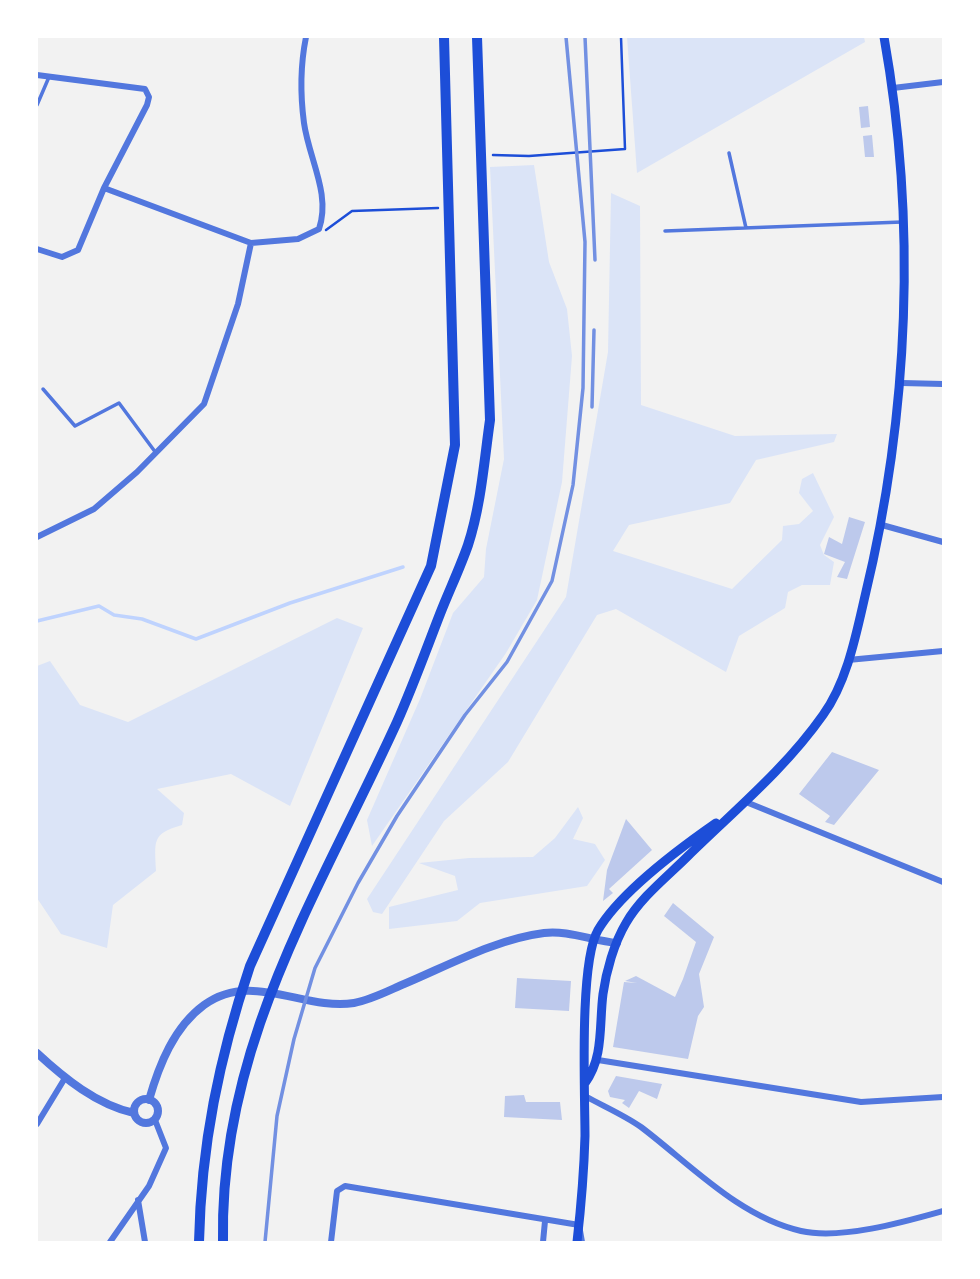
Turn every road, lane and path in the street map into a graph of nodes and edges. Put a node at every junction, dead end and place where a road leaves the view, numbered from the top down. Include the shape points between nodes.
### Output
1 (306, 37) edge
2 (444, 37) edge
3 (477, 37) edge
4 (621, 37) edge
5 (884, 37) edge
6 (37, 75) edge
7 (49, 78) junction
8 (943, 82) edge
9 (893, 88) junction
10 (37, 106) edge
11 (729, 153) dead end
12 (492, 155) dead end
13 (104, 188) junction
14 (439, 207) dead end
15 (902, 222) junction
16 (746, 228) junction
17 (319, 229) junction
18 (665, 231) dead end
19 (251, 243) junction
20 (37, 249) edge
21 (902, 383) junction
22 (943, 384) edge
23 (43, 389) dead end
24 (156, 453) junction
25 (882, 525) junction
26 (37, 537) edge
27 (943, 542) edge
28 (943, 650) edge
29 (848, 660) junction
30 (746, 802) junction
31 (943, 882) edge
32 (593, 941) junction
33 (617, 943) junction
34 (37, 1053) edge
35 (598, 1060) junction
36 (65, 1079) junction
37 (585, 1083) junction
38 (585, 1096) junction
39 (943, 1097) edge
40 (149, 1100) junction
41 (134, 1113) junction
42 (155, 1120) junction
43 (37, 1124) edge
44 (138, 1200) junction
45 (943, 1211) edge
46 (545, 1221) junction
47 (579, 1226) junction
48 (110, 1242) edge
49 (145, 1242) edge
50 (199, 1242) edge
51 (223, 1242) edge
52 (331, 1242) edge
53 (543, 1242) edge
54 (579, 1242) edge

1 - 17 street via 299,74 304,125 324,201
2 - 50 highway via 456,445 430,566 250,967 236,1008 208,1123
3 - 51 highway via 489,420 482,482 468,544 397,720 296,928 258,1024 235,1114 222,1210
4 - 12 path via 625,149
5 - 9 main road
6 - 7 street
7 - 10 lane
7 - 13 street via 145,89 149,97
8 - 9 street
9 - 15 main road
11 - 16 lane
13 - 19 street
13 - 20 street via 78,250 62,257
14 - 17 path via 352,211 328,230
15 - 16 lane
15 - 21 main road
16 - 18 lane
17 - 19 street via 307,236
19 - 24 street via 238,304 204,404
21 - 22 street
21 - 25 main road
23 - 24 lane via 75,426 119,403
24 - 26 street via 94,509
25 - 27 street
25 - 29 main road
28 - 29 street
29 - 30 main road via 826,712 791,757
30 - 31 street
30 - 32 main road via 682,847 620,904
30 - 33 main road via 660,882 626,923
32 - 33 street
32 - 37 main road via 584,1026
32 - 40 street via 565,933 535,935 355,1003 328,1004 268,990 223,995 204,1005 161,1060
33 - 35 main road via 603,991
34 - 36 street
35 - 37 main road
35 - 39 street via 862,1102
36 - 41 street via 118,1110
36 - 43 street
37 - 38 main road
38 - 45 street via 639,1126 750,1210 800,1231 863,1228
38 - 47 main road
40 - 41 street via 138,1102
40 - 42 street via 158,1109
41 - 42 street via 141,1123
42 - 44 street via 166,1148
44 - 48 street
44 - 49 street
46 - 47 street
46 - 52 street via 345,1186 337,1191
46 - 53 street
47 - 54 main road

